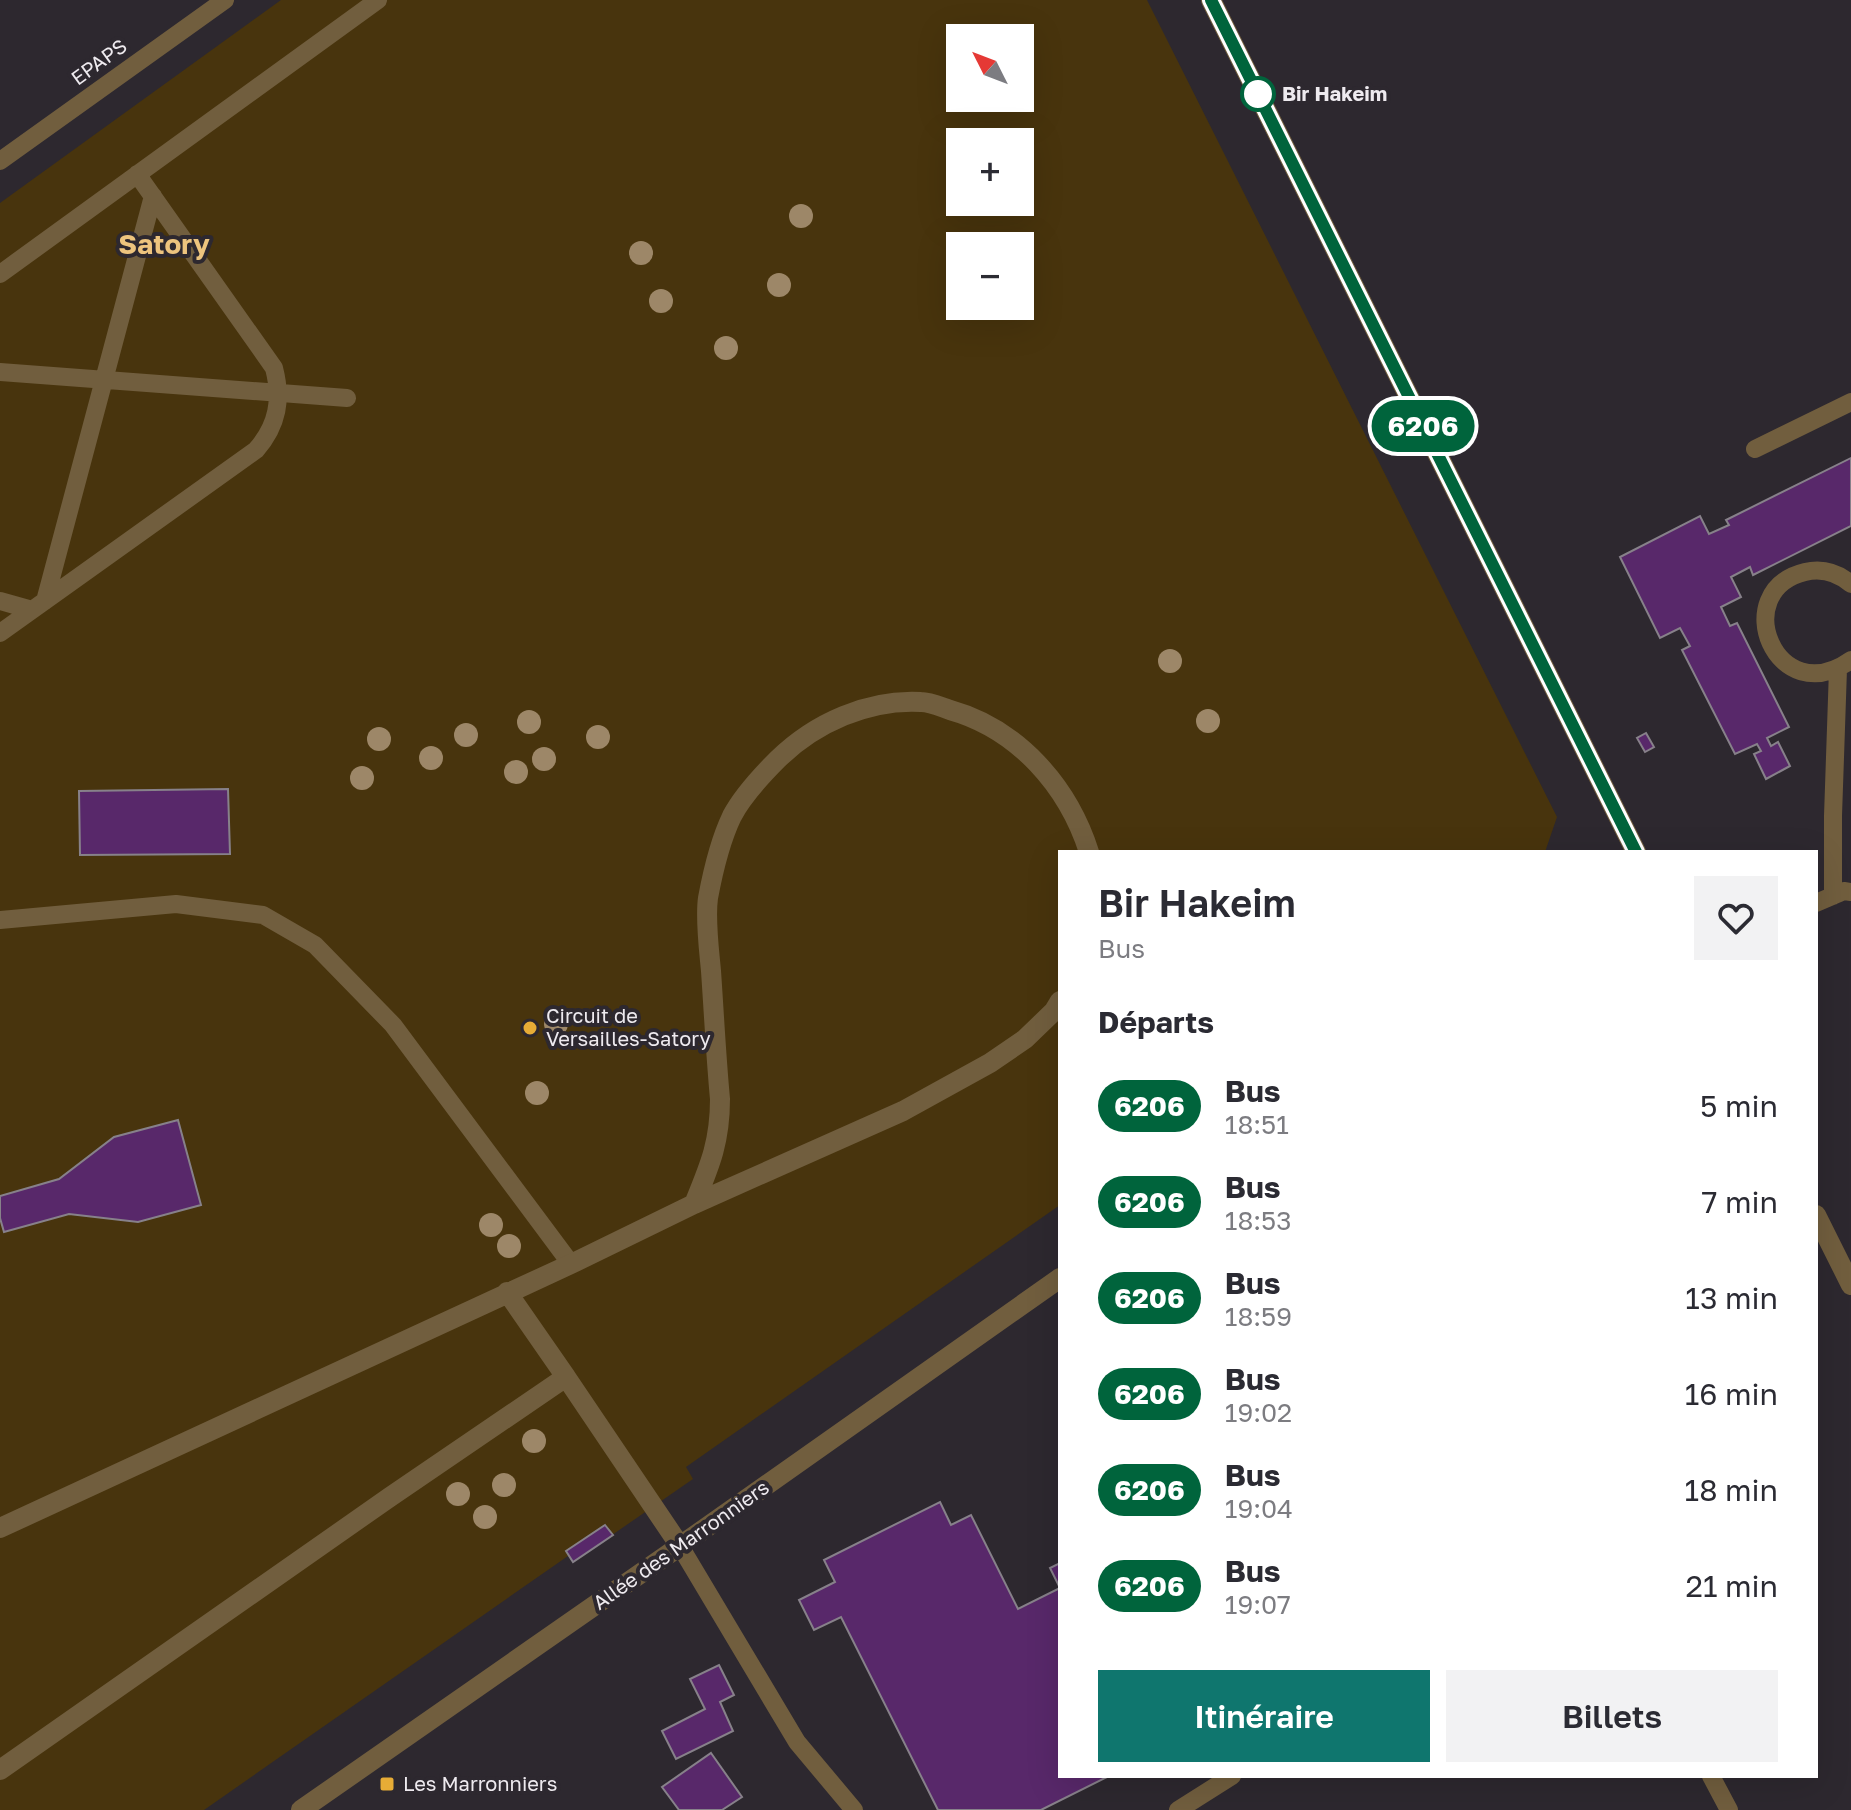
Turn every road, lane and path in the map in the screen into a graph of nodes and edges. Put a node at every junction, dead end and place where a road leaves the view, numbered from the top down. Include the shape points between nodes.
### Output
1 (225, 0) edge
2 (378, 0) edge
3 (1211, 0) edge
4 (0, 161) edge
5 (137, 174) junction
6 (153, 196) junction
7 (0, 274) edge
8 (0, 372) edge
9 (104, 380) junction
10 (278, 393) junction
11 (347, 398) dead end
12 (1851, 402) edge
13 (1755, 449) dead end
14 (1851, 584) edge
15 (0, 601) edge
16 (39, 606) junction
17 (0, 633) edge
18 (1845, 665) edge
19 (1088, 850) edge
20 (1635, 850) edge
21 (1833, 897) edge
22 (0, 920) edge
23 (1058, 1004) edge
24 (694, 1204) junction
25 (1818, 1219) edge
26 (571, 1264) junction
27 (1058, 1279) edge
28 (1851, 1285) edge
29 (507, 1292) junction
30 (566, 1377) junction
31 (0, 1528) edge
32 (680, 1546) junction
33 (0, 1770) edge
34 (1229, 1778) edge
35 (1712, 1778) edge
36 (301, 1810) edge
37 (854, 1810) edge
38 (1178, 1810) edge
39 (1729, 1810) edge

1 - 4 lane, EPAPS
2 - 5 lane
3 - 20 street
5 - 6 lane
5 - 7 lane
6 - 9 lane
6 - 10 lane via 269,360
8 - 9 lane
9 - 10 lane
9 - 16 lane
10 - 11 lane
10 - 16 lane via 273,426 256,450
12 - 13 lane
14 - 18 lane via 1828,571 1797,574 1772,594 1764,625 1768,641 1790,666 1822,674
15 - 16 lane
16 - 17 lane
18 - 21 lane via 1833,816
19 - 24 street via 1061,793 1025,750 992,726 959,712 922,702 878,705 839,717 795,743 761,776 733,815 708,901 720,1123 715,1153
22 - 26 lane via 176,904 263,915 315,945 393,1025
23 - 24 street via 1025,1039 903,1111
24 - 26 street
25 - 28 street
26 - 29 street
27 - 32 street, Allée des Marronniers
29 - 30 street
29 - 31 street
30 - 32 street
30 - 33 street
32 - 36 street, Allée des Marronniers
32 - 37 lane via 797,1742
34 - 38 lane
35 - 39 lane

